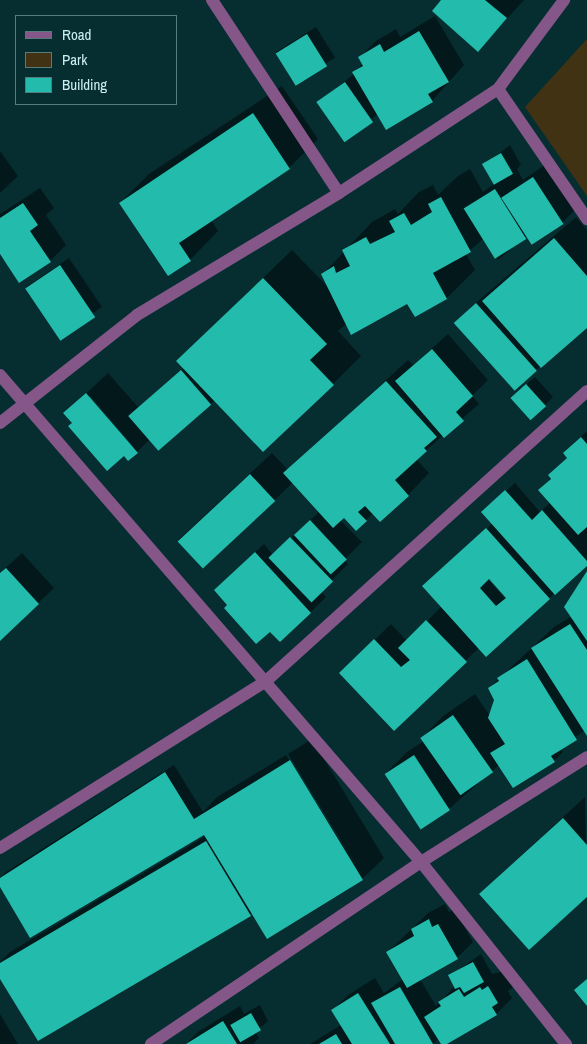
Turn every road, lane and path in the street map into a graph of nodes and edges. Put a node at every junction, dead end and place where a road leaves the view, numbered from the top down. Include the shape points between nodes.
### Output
1 (212, 0) edge
2 (564, 0) edge
3 (498, 89) junction
4 (338, 193) junction
5 (587, 219) edge
6 (0, 375) edge
7 (587, 392) edge
8 (22, 403) junction
9 (0, 423) edge
10 (265, 682) junction
11 (587, 757) edge
12 (0, 848) edge
13 (421, 862) junction
14 (151, 1044) edge
15 (566, 1044) edge

1 - 4 street
2 - 3 street
3 - 4 street
3 - 5 street
4 - 8 street via 137,315
6 - 8 street
7 - 10 street
8 - 9 street
8 - 10 street
10 - 12 street
10 - 13 street
11 - 13 street
13 - 14 street
13 - 15 street

